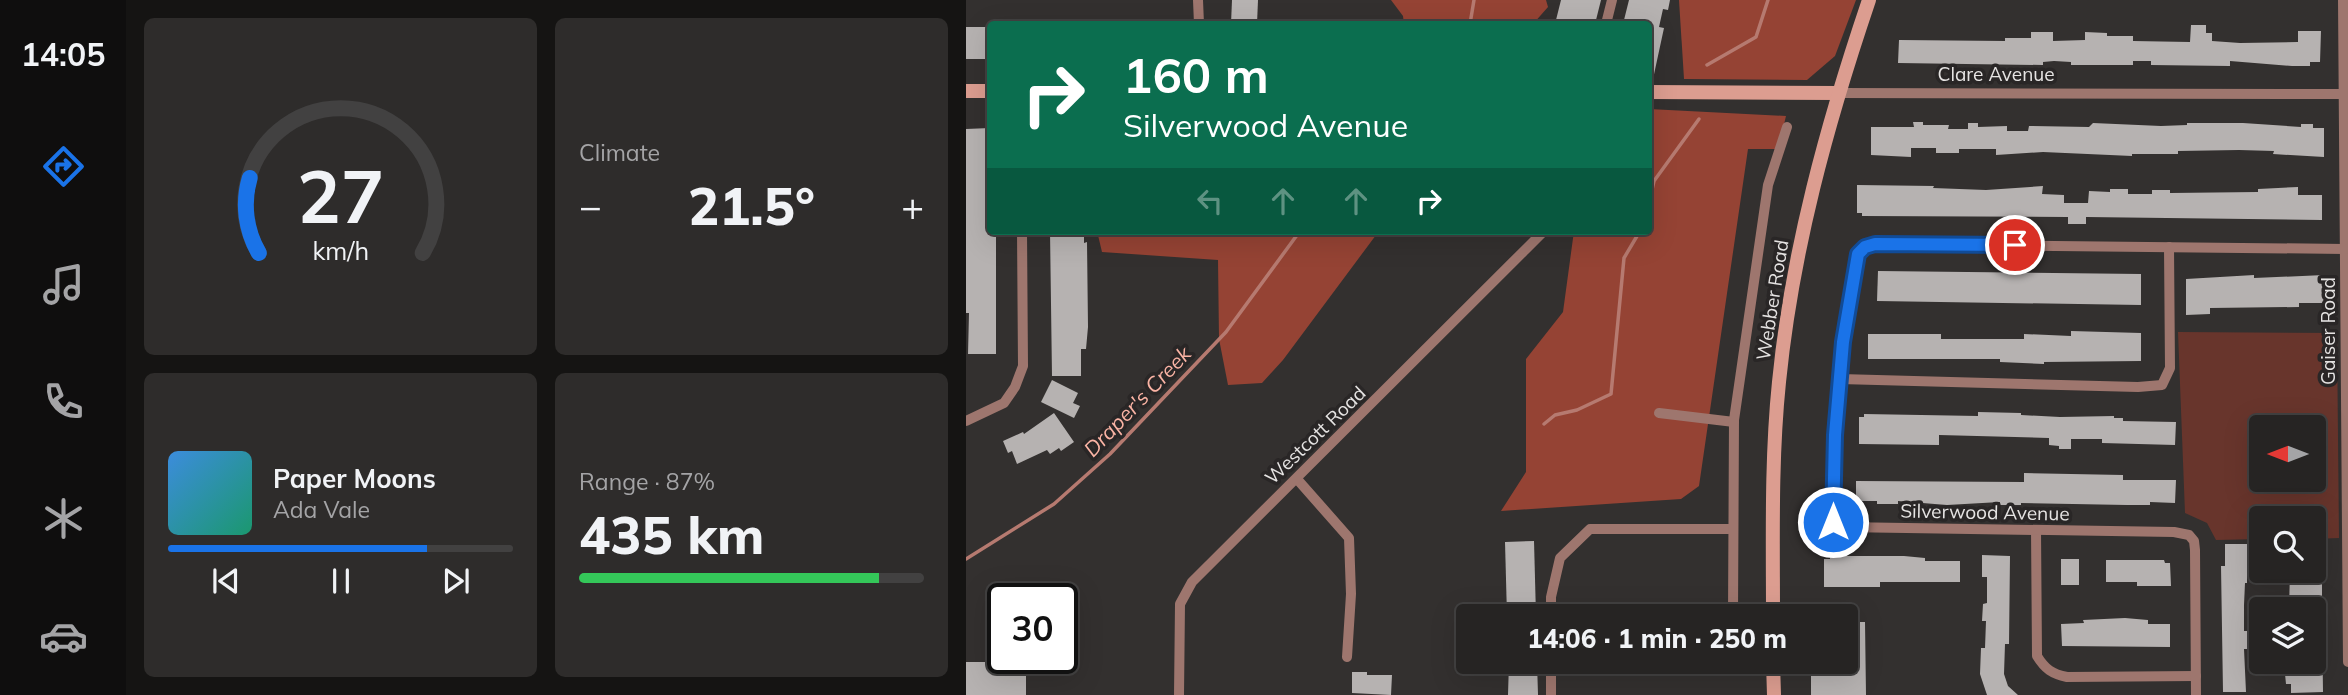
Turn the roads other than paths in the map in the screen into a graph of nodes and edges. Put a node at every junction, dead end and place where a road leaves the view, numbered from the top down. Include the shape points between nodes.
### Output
1 (1198, 0) edge
2 (1612, 0) edge
3 (1869, 0) edge
4 (2343, 0) edge
5 (1199, 21) edge
6 (1607, 21) edge
7 (966, 91) edge
8 (987, 91) edge
9 (1652, 92) edge
10 (1838, 93) junction
11 (2346, 94) edge
12 (1787, 127) dead end
13 (1021, 235) edge
14 (1540, 235) edge
15 (2169, 247) junction
16 (2345, 249) junction
17 (2347, 360) edge
18 (1840, 379) junction
19 (1659, 413) dead end
20 (966, 421) edge
21 (1734, 422) junction
22 (1297, 479) junction
23 (1733, 529) junction
24 (2036, 530) junction
25 (1551, 604) edge
26 (1733, 604) edge
27 (1773, 604) edge
28 (1348, 657) dead end
29 (2348, 662) edge
30 (1551, 674) edge
31 (1773, 674) edge
32 (2196, 676) junction
33 (1179, 695) edge
34 (1551, 695) edge
35 (1774, 695) edge
36 (2196, 695) edge

1 - 5 street
2 - 6 street
3 - 10 main road, Webber Road
4 - 11 street, Gaiser Road
7 - 8 main road
9 - 10 main road, Clare Avenue
10 - 11 street, Clare Avenue
10 - 27 main road, Webber Road via 1801,244 1779,381
11 - 16 street, Gaiser Road
12 - 21 street via 1768,185
13 - 20 street via 1023,366 1004,403
14 - 22 street, Westcott Road
15 - 16 street, Silverwood Avenue
15 - 18 street, Silverwood Avenue via 1865,247 1855,265
15 - 18 street via 2170,368 2162,384
16 - 17 street, Gaiser Road
17 - 29 street, Gaiser Road
18 - 24 street, Silverwood Avenue via 1833,488 1836,524
19 - 21 street
21 - 23 street
22 - 28 street via 1349,538
22 - 33 street, Westcott Road via 1192,582 1180,604
23 - 25 street via 1590,529 1560,558
23 - 26 street
24 - 32 street via 2037,656 2047,669 2067,677
24 - 32 street, Silverwood Avenue via 2189,535 2195,550
30 - 34 street
31 - 35 main road
32 - 36 street, Silverwood Avenue

